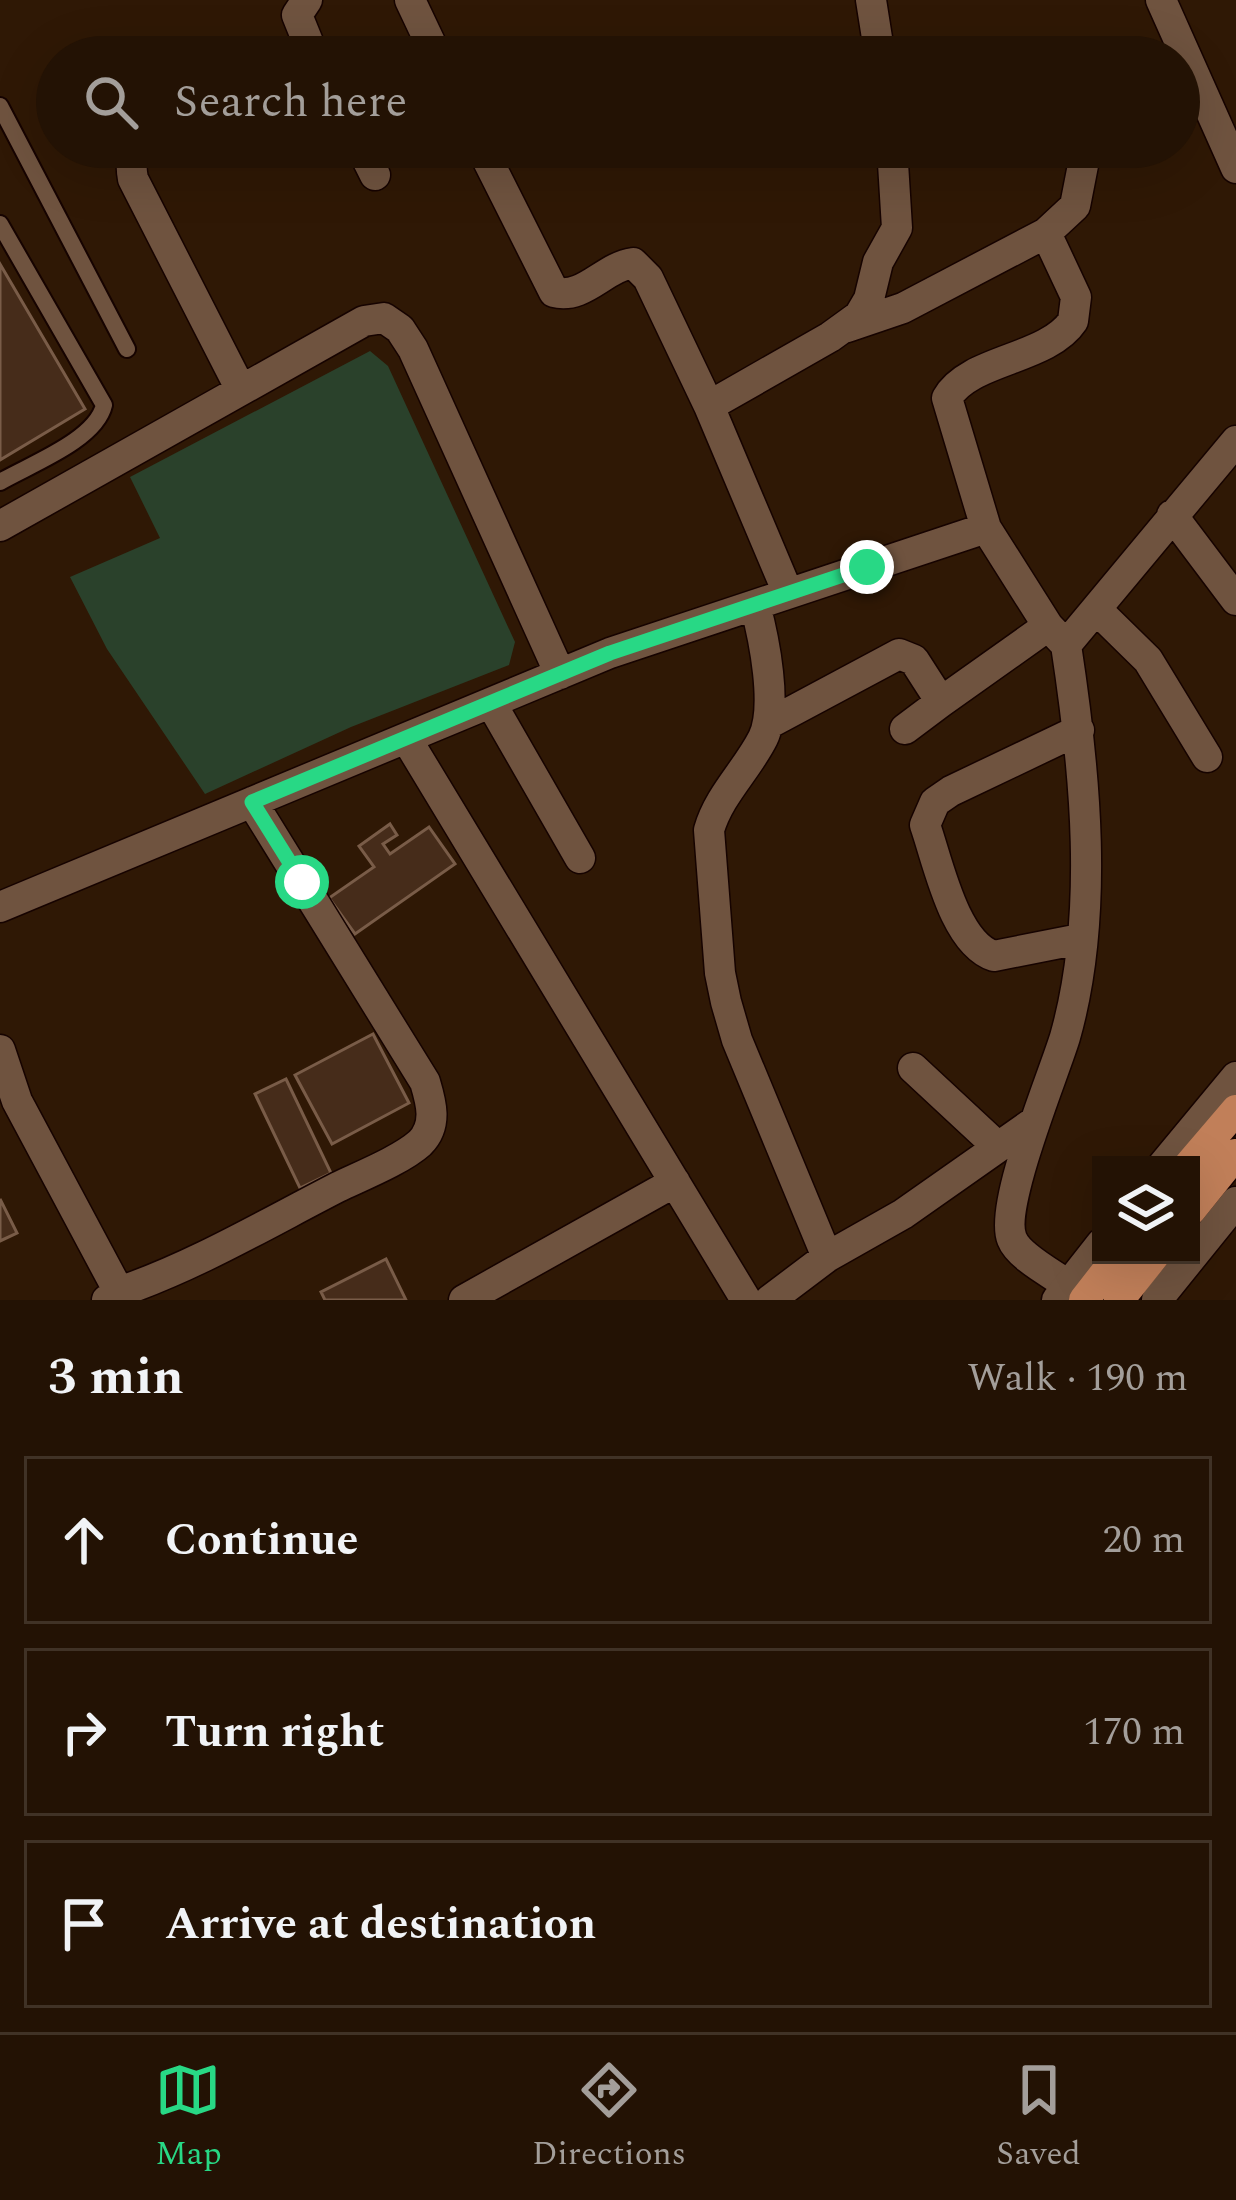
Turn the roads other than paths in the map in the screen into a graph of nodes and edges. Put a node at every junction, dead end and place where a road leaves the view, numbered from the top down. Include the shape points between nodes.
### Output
1 (307, 0) edge
2 (410, 0) edge
3 (871, 0) edge
4 (1162, 0) edge
5 (306, 36) edge
6 (427, 36) edge
7 (877, 36) edge
8 (1178, 36) edge
9 (1200, 86) edge
10 (0, 106) edge
11 (131, 168) edge
12 (491, 168) edge
13 (893, 168) edge
14 (1082, 168) edge
15 (1236, 168) edge
16 (0, 224) edge
17 (1046, 233) junction
18 (847, 327) junction
19 (128, 349) dead end
20 (241, 390) junction
21 (709, 406) junction
22 (1236, 441) edge
23 (0, 482) edge
24 (1172, 515) junction
25 (0, 526) edge
26 (986, 528) junction
27 (788, 593) junction
28 (1236, 599) edge
29 (754, 605) junction
30 (1096, 609) junction
31 (1057, 636) junction
32 (560, 674) junction
33 (940, 702) junction
34 (491, 703) junction
35 (768, 724) junction
36 (905, 730) dead end
37 (1079, 730) junction
38 (406, 738) junction
39 (1207, 757) dead end
40 (252, 802) junction
41 (580, 858) dead end
42 (0, 907) edge
43 (1080, 939) junction
44 (0, 1050) edge
45 (914, 1067) dead end
46 (1236, 1077) edge
47 (1236, 1110) edge
48 (1034, 1122) junction
49 (998, 1147) junction
50 (1236, 1154) edge
51 (1170, 1156) edge
52 (1197, 1156) edge
53 (675, 1182) junction
54 (1200, 1199) edge
55 (1236, 1202) edge
56 (827, 1257) junction
57 (1092, 1259) edge
58 (1108, 1264) edge
59 (1148, 1264) edge
60 (125, 1295) edge
61 (1070, 1295) edge
62 (464, 1300) edge
63 (746, 1300) edge
64 (770, 1300) edge
65 (1119, 1300) edge
66 (1157, 1300) edge

1 - 5 street via 297,15
2 - 6 street
3 - 7 street
4 - 8 street
9 - 15 street
10 - 19 lane
11 - 20 street
12 - 21 street via 548,285 563,295 622,265 641,269
13 - 18 street via 897,228 869,298
14 - 17 street via 1075,206
16 - 23 lane via 104,405 89,432
17 - 18 street via 903,308
17 - 26 street via 1076,297 1073,321 946,398
18 - 21 street
20 - 25 street
20 - 32 street via 364,321 384,318 400,329
21 - 27 street
22 - 24 street
24 - 28 street
24 - 30 street
26 - 27 street
26 - 31 street
27 - 29 street
29 - 32 street
29 - 35 street
30 - 31 street
30 - 39 street via 1148,660
31 - 33 street
31 - 37 street
32 - 34 street
33 - 35 street via 914,660 899,654
33 - 36 street
34 - 38 street
34 - 41 street
35 - 56 street via 710,830 720,973 736,1040
37 - 43 street
37 - 43 street via 951,790 925,825 962,929 985,953
38 - 40 street
38 - 53 street
40 - 42 street
40 - 60 street via 424,1082 430,1126 420,1143 368,1172
43 - 48 street via 1066,1034
44 - 60 street via 17,1101
45 - 49 street
46 - 51 street
47 - 52 main road
48 - 49 street
48 - 61 street via 1012,1239
49 - 56 street
50 - 54 main road
53 - 62 street
53 - 63 street
55 - 66 street
56 - 64 street
57 - 61 street
58 - 61 main road
59 - 65 main road

